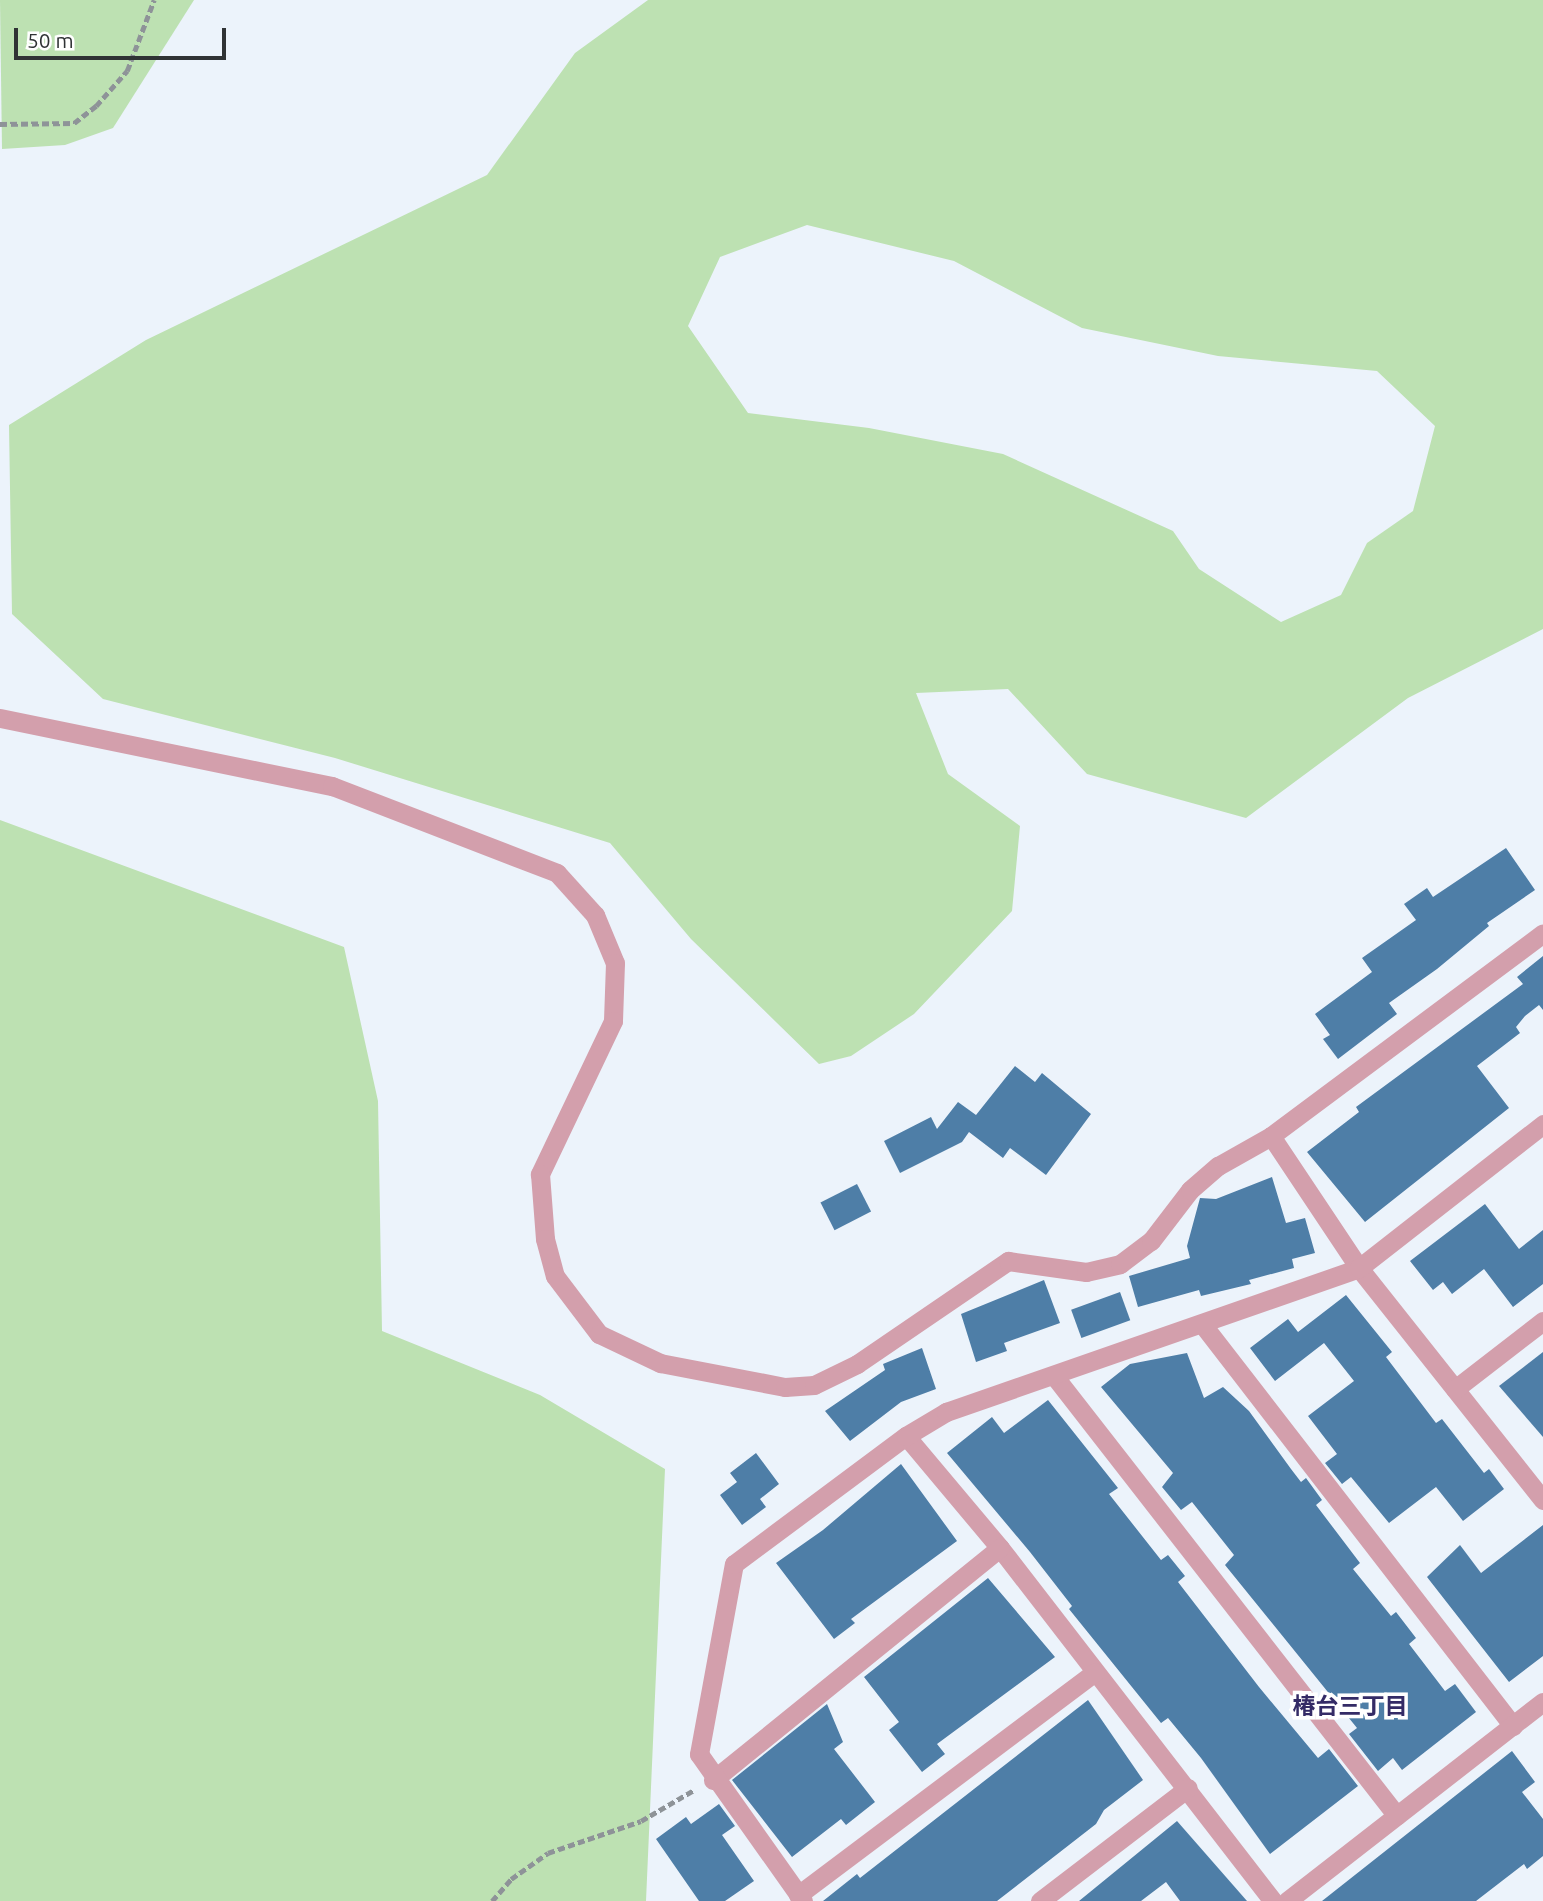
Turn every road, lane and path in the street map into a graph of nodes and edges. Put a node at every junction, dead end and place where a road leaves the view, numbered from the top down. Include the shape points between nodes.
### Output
1 (154, 0) edge
2 (0, 124) edge
3 (0, 718) edge
4 (1543, 933) edge
5 (1543, 1124) edge
6 (1271, 1136) junction
7 (1359, 1268) junction
8 (1543, 1321) edge
9 (1203, 1325) junction
10 (1055, 1377) junction
11 (1455, 1389) junction
12 (906, 1436) junction
13 (1543, 1500) edge
14 (1000, 1548) junction
15 (1095, 1672) junction
16 (1543, 1702) edge
17 (1513, 1726) junction
18 (713, 1780) junction
19 (1188, 1788) junction
20 (1397, 1816) junction
21 (801, 1898) edge
22 (492, 1901) edge
23 (1041, 1901) edge
24 (1273, 1901) edge
25 (1287, 1901) edge

1 - 2 path via 127,71 96,106 74,123
3 - 6 street via 332,786 557,873 595,915 615,962 613,1021 540,1174 545,1239 555,1276 590,1328 660,1363 785,1387 814,1385 857,1364 1008,1261 1086,1272 1120,1264 1151,1241 1199,1182
4 - 6 street
5 - 7 street
6 - 7 street
7 - 9 street
7 - 11 street
8 - 11 street
9 - 10 street
9 - 17 street
10 - 12 street via 946,1412
10 - 20 street
11 - 13 street
12 - 14 street
12 - 18 street via 734,1564 699,1754
14 - 15 street
14 - 18 street
15 - 19 street
15 - 21 street
16 - 17 street
17 - 20 street
18 - 21 street
18 - 22 path via 641,1821 548,1853 511,1880
19 - 23 street
19 - 24 street
20 - 25 street

